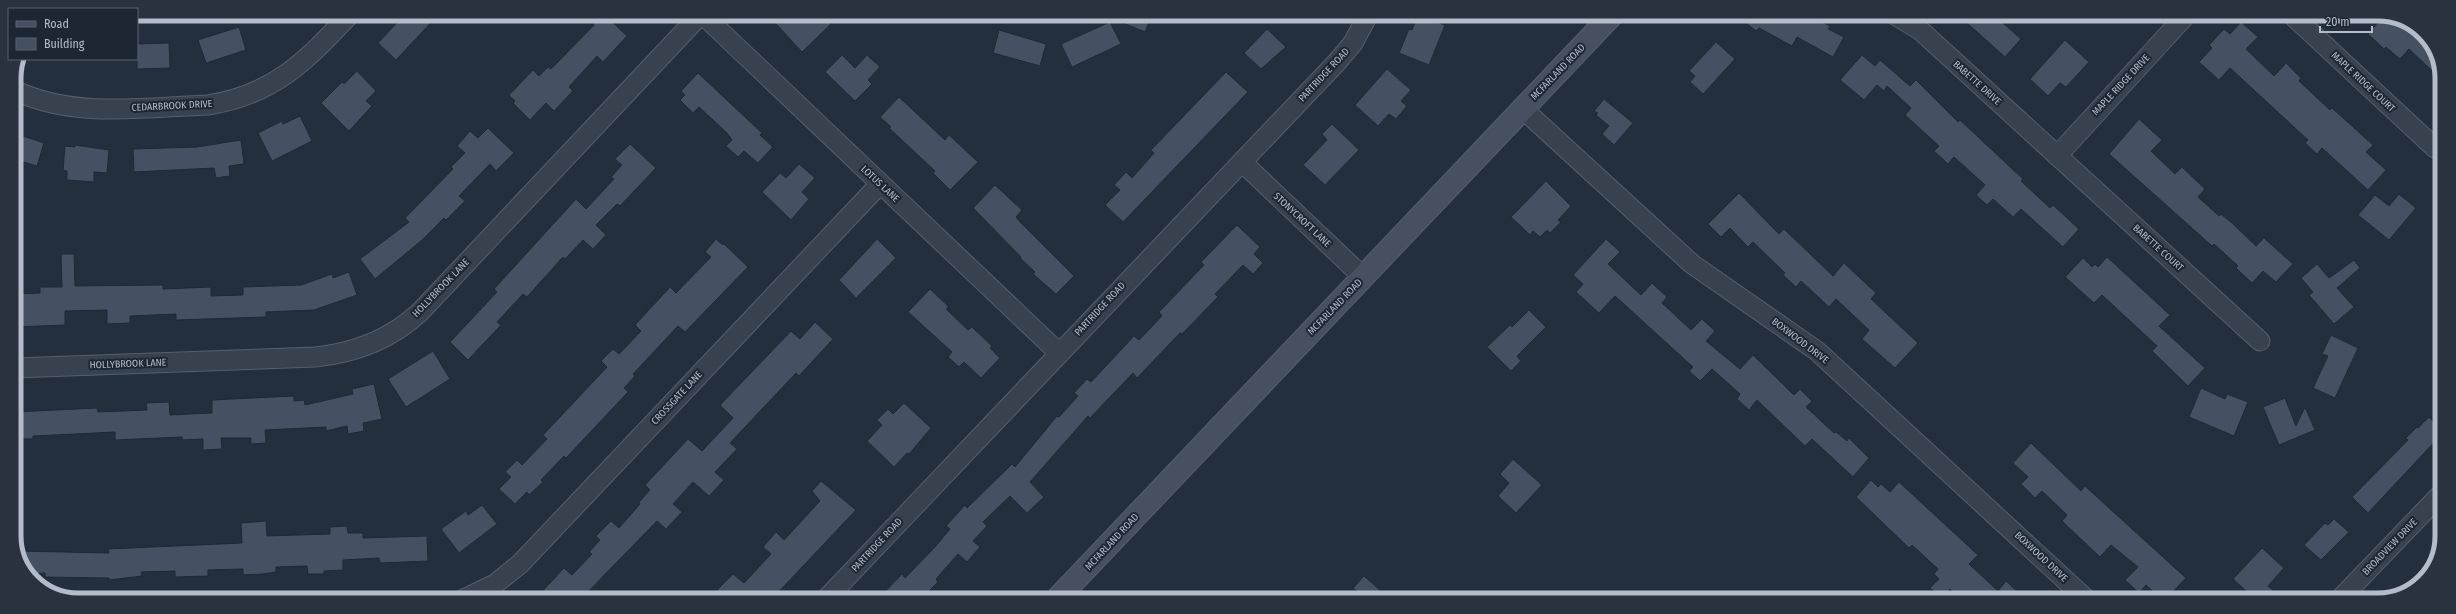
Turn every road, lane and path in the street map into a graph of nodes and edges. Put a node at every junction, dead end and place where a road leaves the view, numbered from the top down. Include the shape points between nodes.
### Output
1 (344, 21) edge
2 (694, 21) edge
3 (708, 21) edge
4 (1365, 21) edge
5 (1606, 21) edge
6 (1905, 21) edge
7 (2181, 21) edge
8 (2298, 21) edge
9 (21, 92) edge
10 (1523, 109) junction
11 (2435, 148) dead end
12 (2057, 156) junction
13 (1242, 162) junction
14 (880, 184) junction
15 (1363, 277) junction
16 (2260, 341) dead end
17 (1059, 353) junction
18 (21, 368) edge
19 (2435, 500) edge
20 (476, 593) edge
21 (832, 593) edge
22 (1063, 593) edge
23 (2079, 593) edge
24 (2346, 593) edge

1 - 9 street, CEDARBROOK DRIVE via 313,54 287,76 249,95 224,102 208,105 83,108 59,105
2 - 18 street, HOLLYBROOK LANE via 420,312 379,341 348,352 315,356
3 - 14 street, LOTUS LANE
4 - 13 street, PARTRIDGE ROAD via 1353,43 1337,62
5 - 10 street, MCFARLAND ROAD
6 - 12 street, BABETTE DRIVE via 1920,30
7 - 12 street, MAPLE RIDGE DRIVE
8 - 11 street, MAPLE RIDGE COURT
10 - 15 street, MCFARLAND ROAD
10 - 23 street, BOXWOOD DRIVE via 1692,264 1817,351
12 - 16 street, BABETTE COURT
13 - 15 street, STONYCROFT LANE
13 - 17 street, PARTRIDGE ROAD
14 - 17 street, LOTUS LANE
14 - 20 street, CROSSGATE LANE via 520,564 495,584
15 - 22 street, MCFARLAND ROAD
17 - 21 street, PARTRIDGE ROAD
19 - 24 street, BROADVIEW DRIVE

